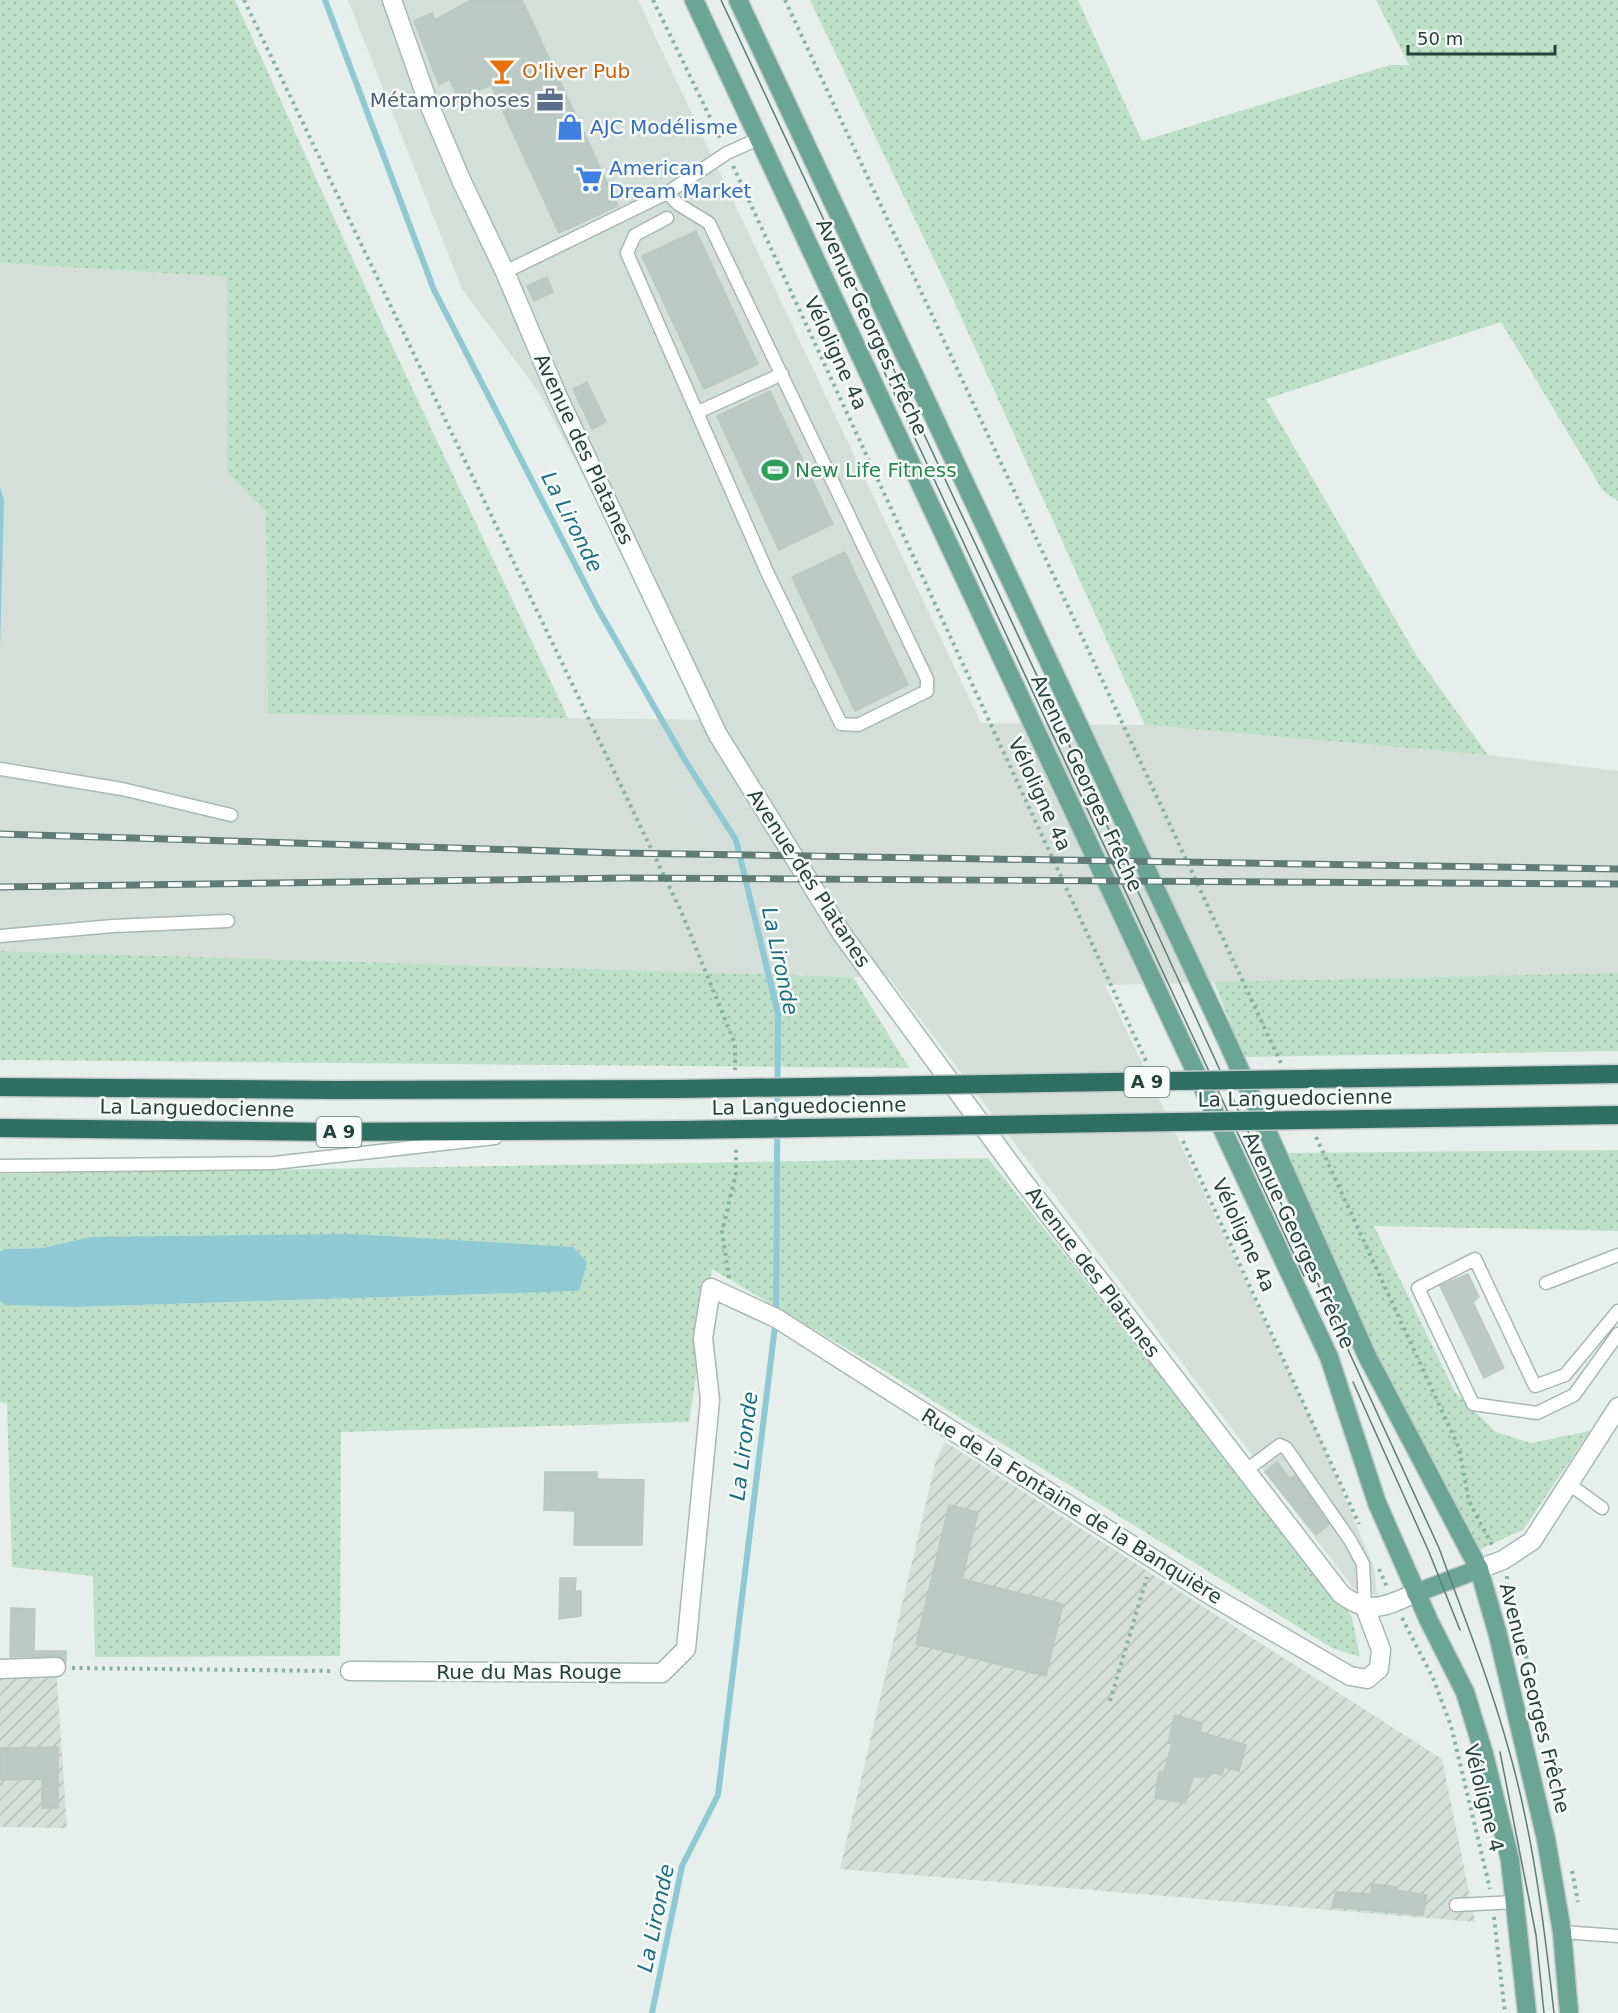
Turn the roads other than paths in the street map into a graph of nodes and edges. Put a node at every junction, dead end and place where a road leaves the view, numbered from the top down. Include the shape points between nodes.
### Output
1 (392, 0) edge
2 (694, 0) edge
3 (738, 0) edge
4 (758, 139) junction
5 (667, 193) junction
6 (667, 218) dead end
7 (505, 272) junction
8 (782, 374) junction
9 (699, 412) junction
10 (0, 769) edge
11 (231, 815) dead end
12 (228, 921) dead end
13 (0, 936) edge
14 (1618, 1074) edge
15 (0, 1087) edge
16 (1618, 1115) edge
17 (0, 1128) edge
18 (547, 1132) junction
19 (0, 1166) edge
20 (1618, 1255) edge
21 (1546, 1283) dead end
22 (711, 1288) joint
23 (1618, 1311) edge
24 (1618, 1334) edge
25 (1618, 1407) edge
26 (1245, 1471) junction
27 (1569, 1484) junction
28 (1602, 1508) dead end
29 (1479, 1569) junction
30 (1416, 1593) junction
31 (1365, 1607) junction
32 (56, 1667) road end
33 (0, 1669) edge
34 (350, 1671) road end
35 (1516, 1902) junction
36 (1456, 1905) dead end
37 (1562, 1932) junction
38 (1618, 1935) edge
39 (1527, 2013) edge
40 (1569, 2013) edge

1 - 7 street, Avenue des Platanes via 428,102
2 - 4 main road, Avenue Georges Frêche
3 - 29 main road, Avenue Georges Frêche via 1227,1041 1367,1356
4 - 5 lane via 727,153
4 - 30 main road, Avenue Georges Frêche via 1329,1358 1377,1503
5 - 7 lane
5 - 8 lane via 708,223
6 - 9 lane via 635,235 627,253
7 - 26 street, Avenue des Platanes via 558,397 724,745 842,934 1030,1190
8 - 9 lane
8 - 9 lane via 927,679 927,691 858,724 841,724 768,574
10 - 11 lane via 122,789
12 - 13 lane
14 - 15 highway, La Languedocienne / A 9, bridge via 677,1089
16 - 18 highway, La Languedocienne / A 9, bridge
17 - 18 highway, La Languedocienne / A 9
18 - 19 lane via 274,1163
20 - 21 lane
22 - 31 street, Rue de la Fontaine de la Banquière via 776,1318 1210,1595 1350,1676 1367,1679 1379,1669 1381,1650
22 - 34 street, Rue du Mas Rouge via 703,1338 710,1400 686,1649 662,1672
23 - 24 lane via 1565,1375 1535,1386 1475,1259 1418,1288 1473,1404 1537,1413 1574,1395
25 - 27 street
26 - 31 street, Avenue des Platanes via 1341,1594
26 - 31 lane via 1280,1445 1286,1448 1363,1564
27 - 28 lane
27 - 29 street via 1532,1541 1503,1560
29 - 30 main road, Avenue Georges Frêche
29 - 37 main road, Avenue Georges Frêche via 1546,1839
30 - 31 street via 1375,1609
30 - 35 main road, Avenue Georges Frêche via 1465,1692 1510,1860
32 - 33 street
35 - 36 lane
35 - 39 main road, Avenue Georges Frêche
37 - 38 lane
37 - 40 main road, Avenue Georges Frêche

